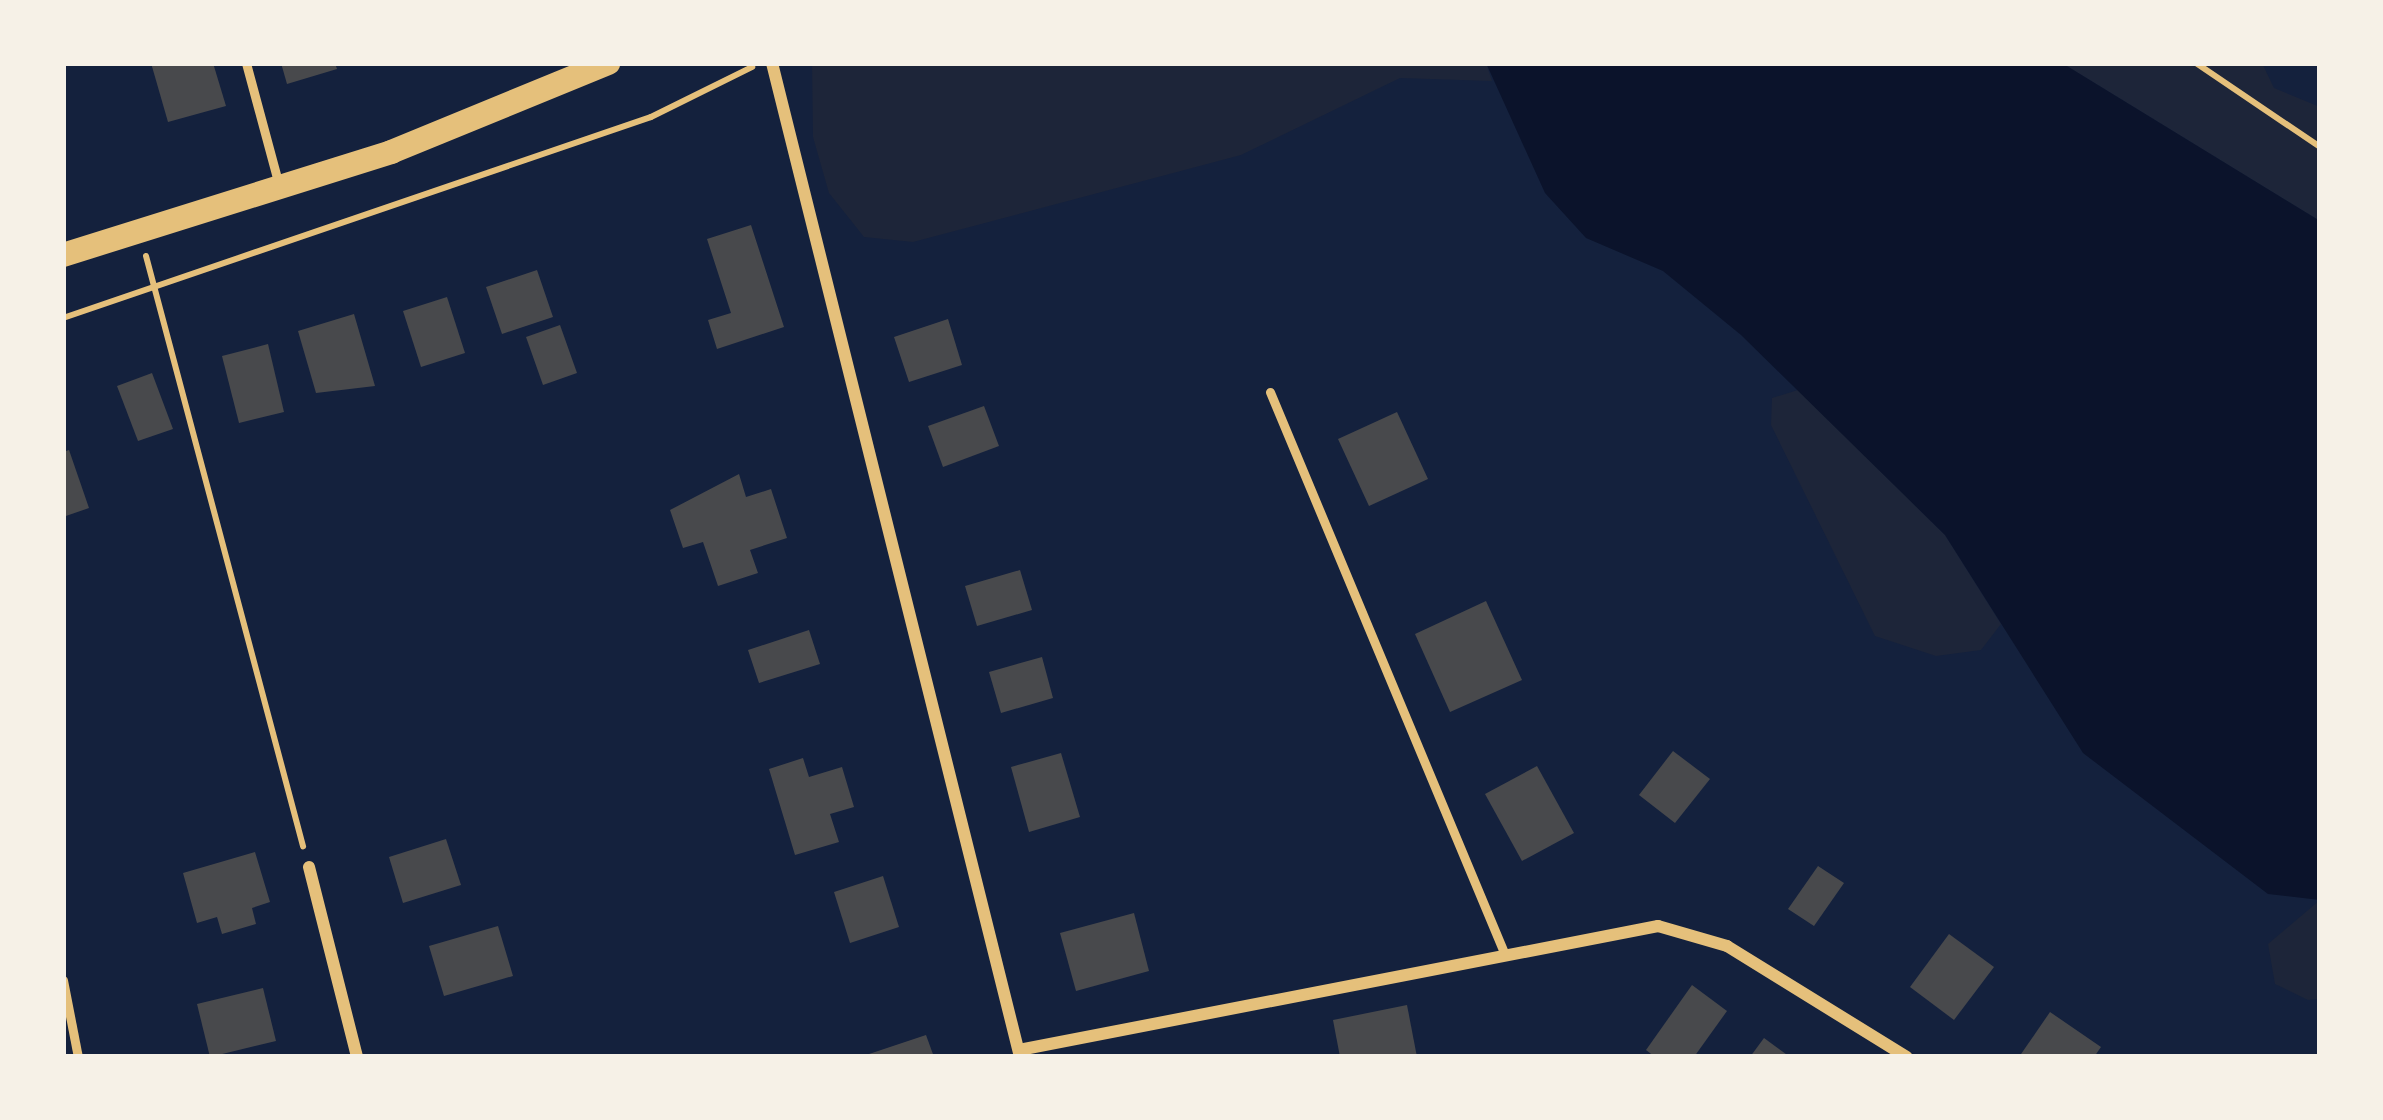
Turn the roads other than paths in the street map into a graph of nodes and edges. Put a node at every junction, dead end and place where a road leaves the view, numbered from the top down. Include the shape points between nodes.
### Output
1 (246, 63) edge
2 (608, 63) edge
3 (772, 63) edge
4 (280, 189) junction
5 (63, 255) edge
6 (1270, 392) dead end
7 (309, 867) road end
8 (1503, 950) junction
9 (63, 980) edge
10 (1019, 1053) edge
11 (78, 1057) edge
12 (357, 1057) edge
13 (1907, 1057) edge

1 - 4 lane
2 - 4 main road
3 - 10 street
4 - 5 main road
6 - 8 lane
7 - 12 street
8 - 10 street
8 - 13 street via 1658,926 1727,946
9 - 11 lane

